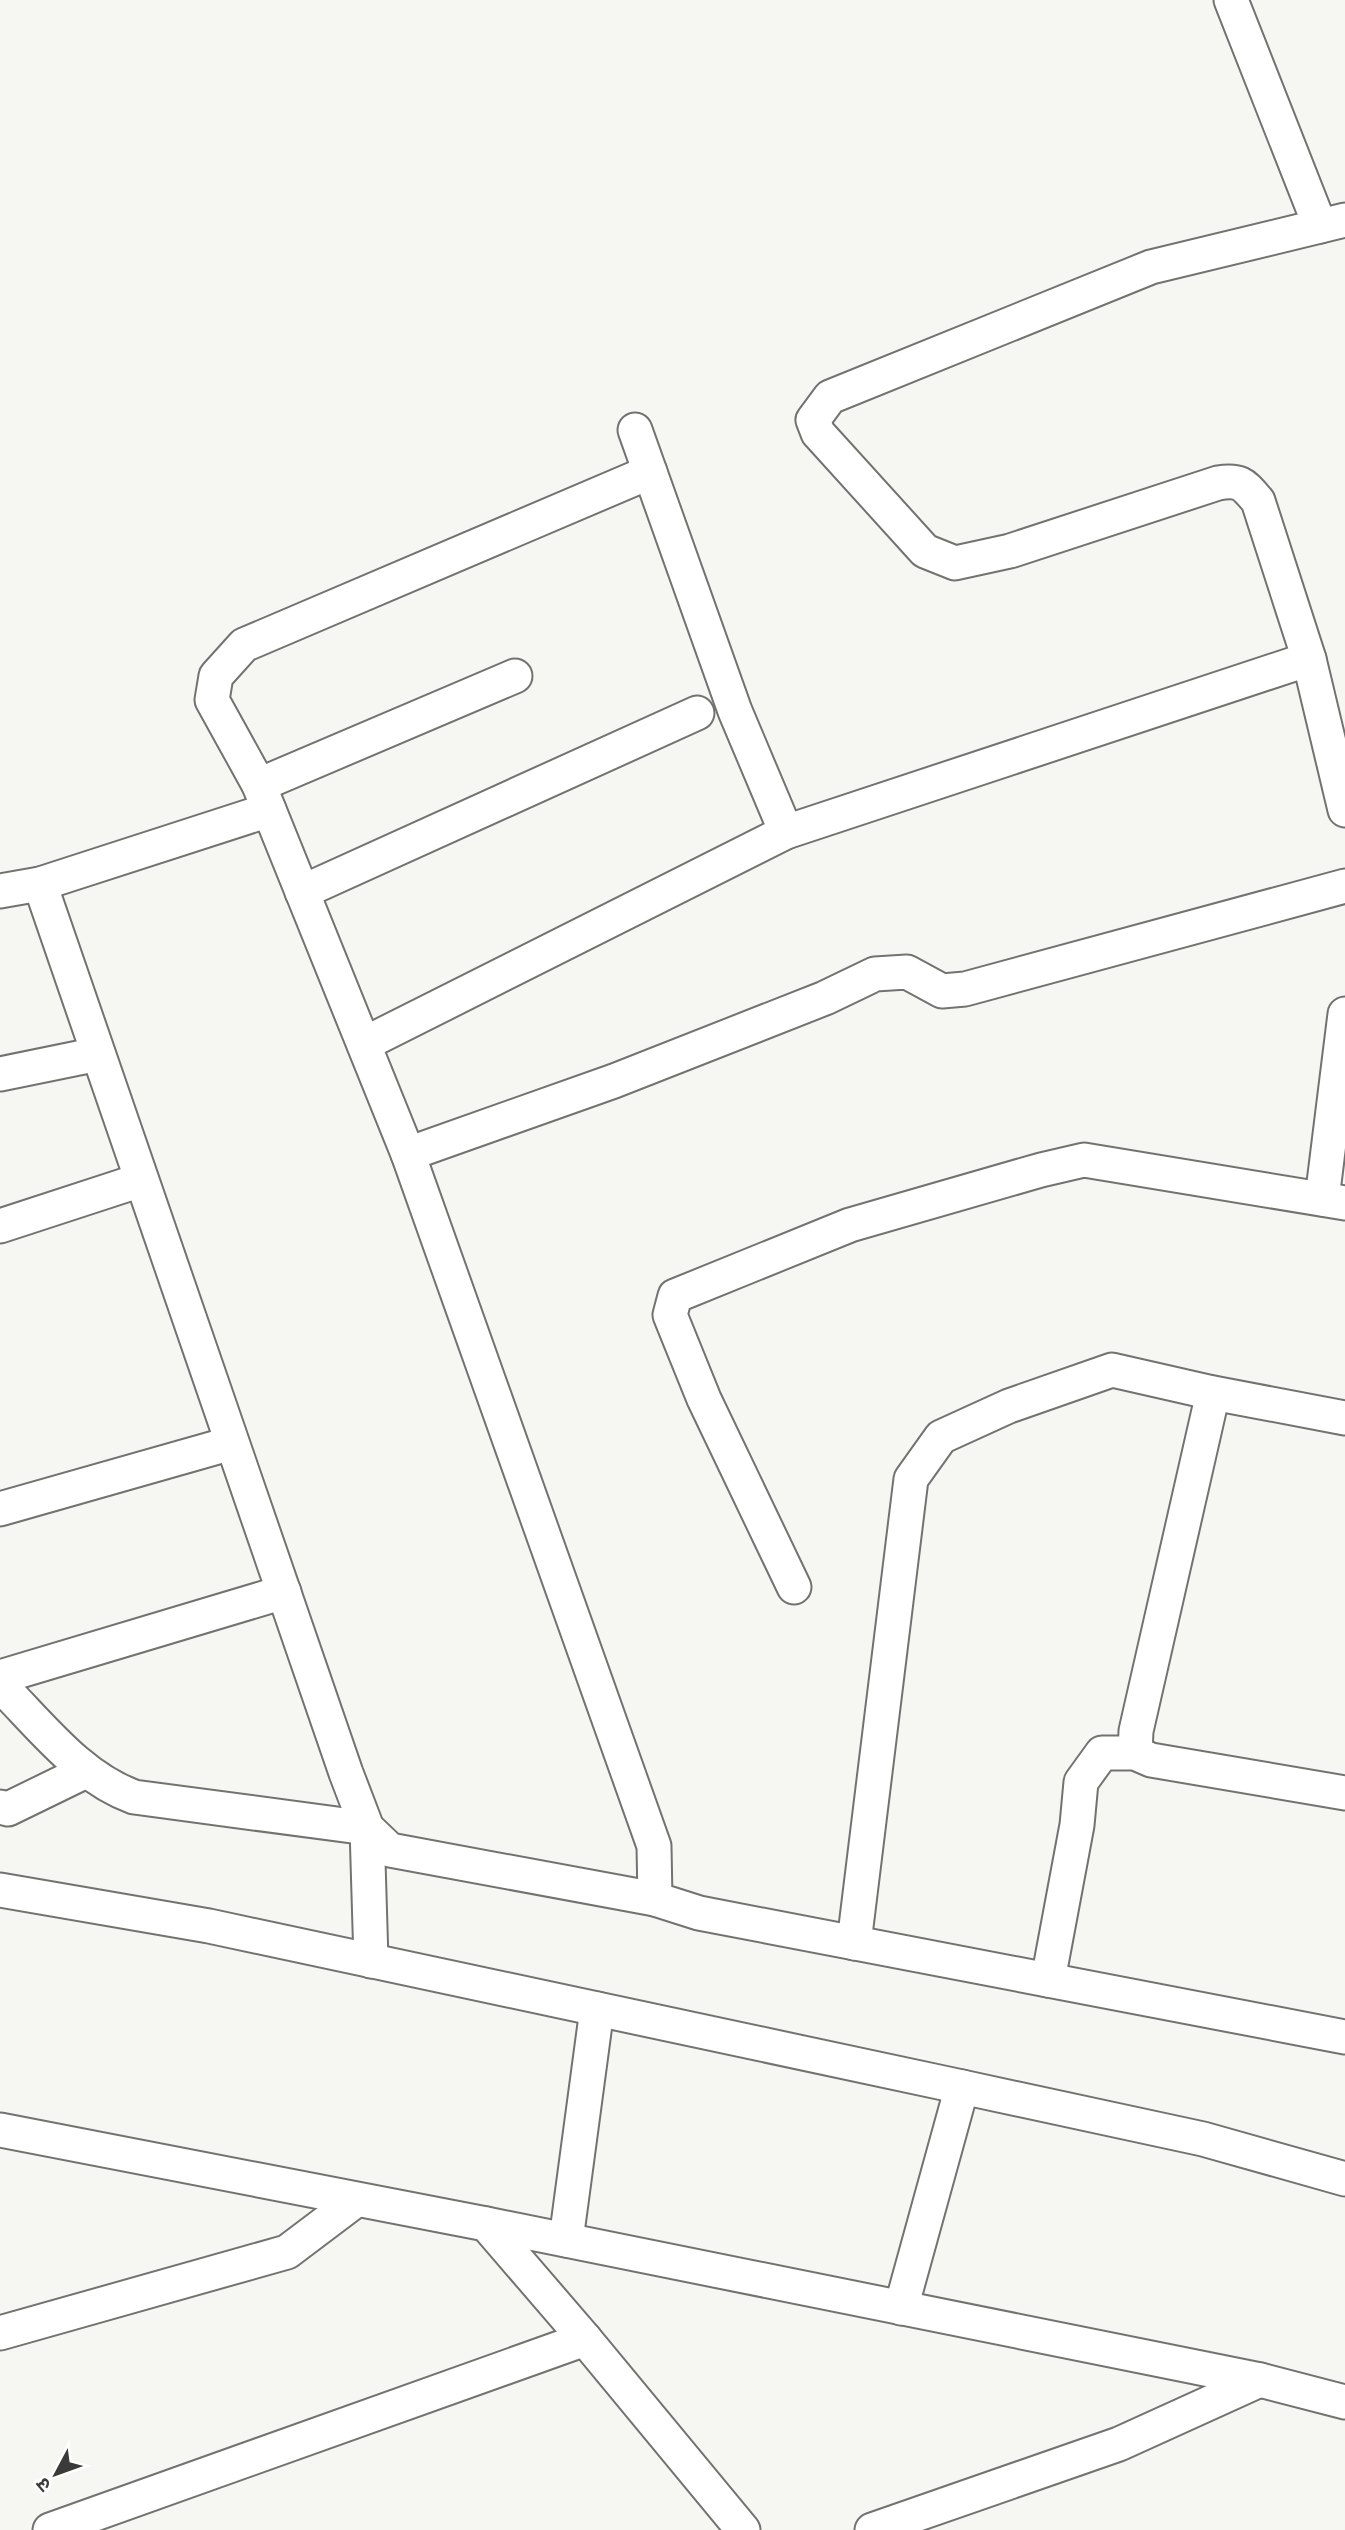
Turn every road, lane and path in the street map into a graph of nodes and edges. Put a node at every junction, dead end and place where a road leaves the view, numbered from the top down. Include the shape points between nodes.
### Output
1 (1231, 0) edge
2 (1333, 223) edge
3 (635, 430) dead end
4 (650, 472) junction
5 (1309, 659) junction
6 (515, 676) dead end
7 (697, 713) dead end
8 (264, 798) junction
9 (1345, 810) edge
10 (786, 832) junction
11 (40, 884) junction
12 (1345, 886) edge
13 (0, 891) edge
14 (302, 892) junction
15 (1345, 1014) edge
16 (364, 1044) junction
17 (98, 1054) junction
18 (0, 1074) edge
19 (408, 1154) junction
20 (141, 1180) junction
21 (1333, 1201) edge
22 (0, 1226) edge
23 (1213, 1394) junction
24 (1345, 1418) edge
25 (232, 1443) junction
26 (0, 1509) edge
27 (794, 1587) dead end
28 (284, 1592) junction
29 (0, 1677) edge
30 (0, 1685) edge
31 (1135, 1753) junction
32 (86, 1771) junction
33 (1345, 1793) edge
34 (0, 1807) edge
35 (367, 1828) junction
36 (0, 1890) edge
37 (655, 1899) junction
38 (854, 1943) junction
39 (371, 1961) junction
40 (1048, 1980) junction
41 (597, 2009) junction
42 (1345, 2038) edge
43 (962, 2087) junction
44 (0, 2130) edge
45 (1345, 2179) edge
46 (356, 2200) junction
47 (486, 2224) junction
48 (566, 2240) junction
49 (901, 2308) junction
50 (0, 2333) edge
51 (585, 2339) junction
52 (1260, 2380) junction
53 (1345, 2402) edge
54 (50, 2530) edge
55 (743, 2530) edge
56 (872, 2530) edge

1 - 2 street
2 - 5 street via 1151,267 830,397 813,420 818,433 925,551 954,563 1010,551 1219,483 1234,481 1245,486 1258,501
3 - 4 street
4 - 8 street via 244,645 216,677 212,700
4 - 10 street via 735,711
5 - 9 street
5 - 10 street
6 - 8 street
7 - 14 street
8 - 11 street
8 - 14 street
10 - 16 street
11 - 13 street
11 - 17 street
12 - 19 street via 965,989 942,992 907,972 875,974 614,1081
14 - 16 street
15 - 21 street
16 - 19 street
17 - 18 street
17 - 20 street
19 - 37 street via 654,1846
20 - 22 street
20 - 25 street
21 - 27 street via 1084,1160 850,1225 675,1296 670,1315 704,1399
23 - 24 street
23 - 31 street via 1136,1731
23 - 38 street via 1112,1370 1009,1406 941,1437 911,1479
25 - 26 street
25 - 28 street
28 - 29 street
28 - 35 street
30 - 32 street
31 - 33 street via 1151,1760
31 - 40 street via 1102,1753 1081,1782
32 - 34 street via 8,1808
32 - 35 street via 111,1789 134,1797
35 - 37 street via 390,1850
35 - 39 street
36 - 39 street via 209,1926
37 - 38 street via 699,1913
38 - 40 street
39 - 41 street
40 - 42 street
41 - 43 street
41 - 48 street
43 - 45 street via 1203,2139
43 - 49 street
44 - 46 street
46 - 47 street
46 - 50 street via 287,2252
47 - 48 street
47 - 51 street
48 - 49 street
49 - 52 street
51 - 54 street
51 - 55 street
52 - 53 street
52 - 56 street via 1119,2444

